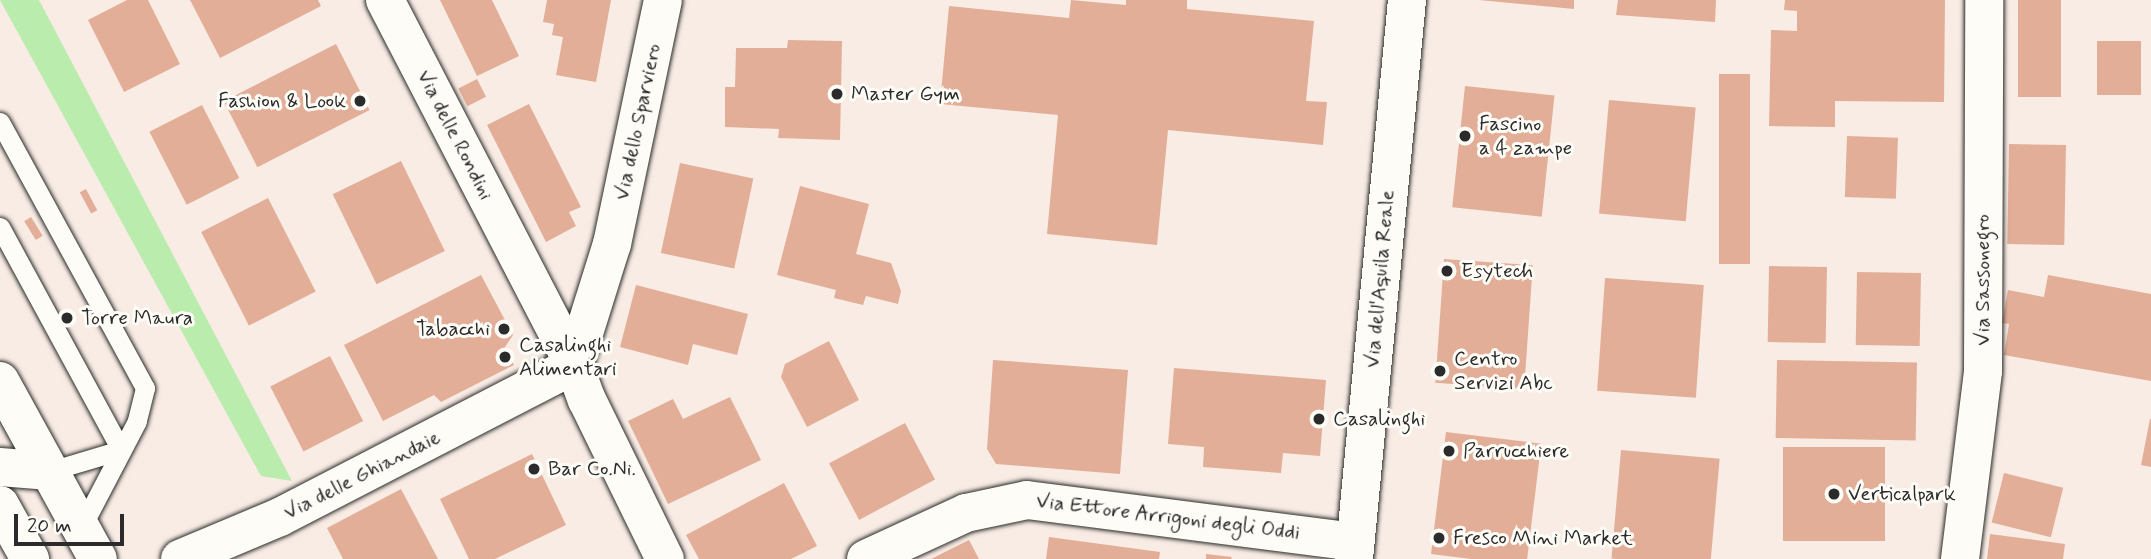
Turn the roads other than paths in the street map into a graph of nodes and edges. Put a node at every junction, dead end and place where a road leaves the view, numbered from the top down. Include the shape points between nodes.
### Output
1 (385, 0) edge
2 (663, 0) edge
3 (1407, 0) edge
4 (1984, 0) edge
5 (0, 122) edge
6 (0, 227) edge
7 (0, 382) edge
8 (581, 383) junction
9 (121, 450) junction
10 (0, 467) edge
11 (50, 471) junction
12 (0, 505) edge
13 (90, 544) edge
14 (1354, 550) edge
15 (30, 559) edge
16 (180, 559) edge
17 (665, 559) edge
18 (866, 559) edge
19 (1960, 559) edge

1 - 8 street, Via delle Rondini
2 - 8 street, Via dello Sparviero
3 - 14 street, Via dell'Aquila Reale
4 - 19 street, Via Sassonegro via 1983,371
5 - 9 lane via 142,377 142,408
6 - 9 lane
7 - 11 street
8 - 16 street, Via delle Ghiandaie via 541,384 280,517
8 - 17 street
9 - 11 lane
9 - 13 lane
10 - 11 street
11 - 13 street
12 - 15 street
14 - 18 street, Via Ettore Arrigoni degli Oddi via 1027,500 966,513

